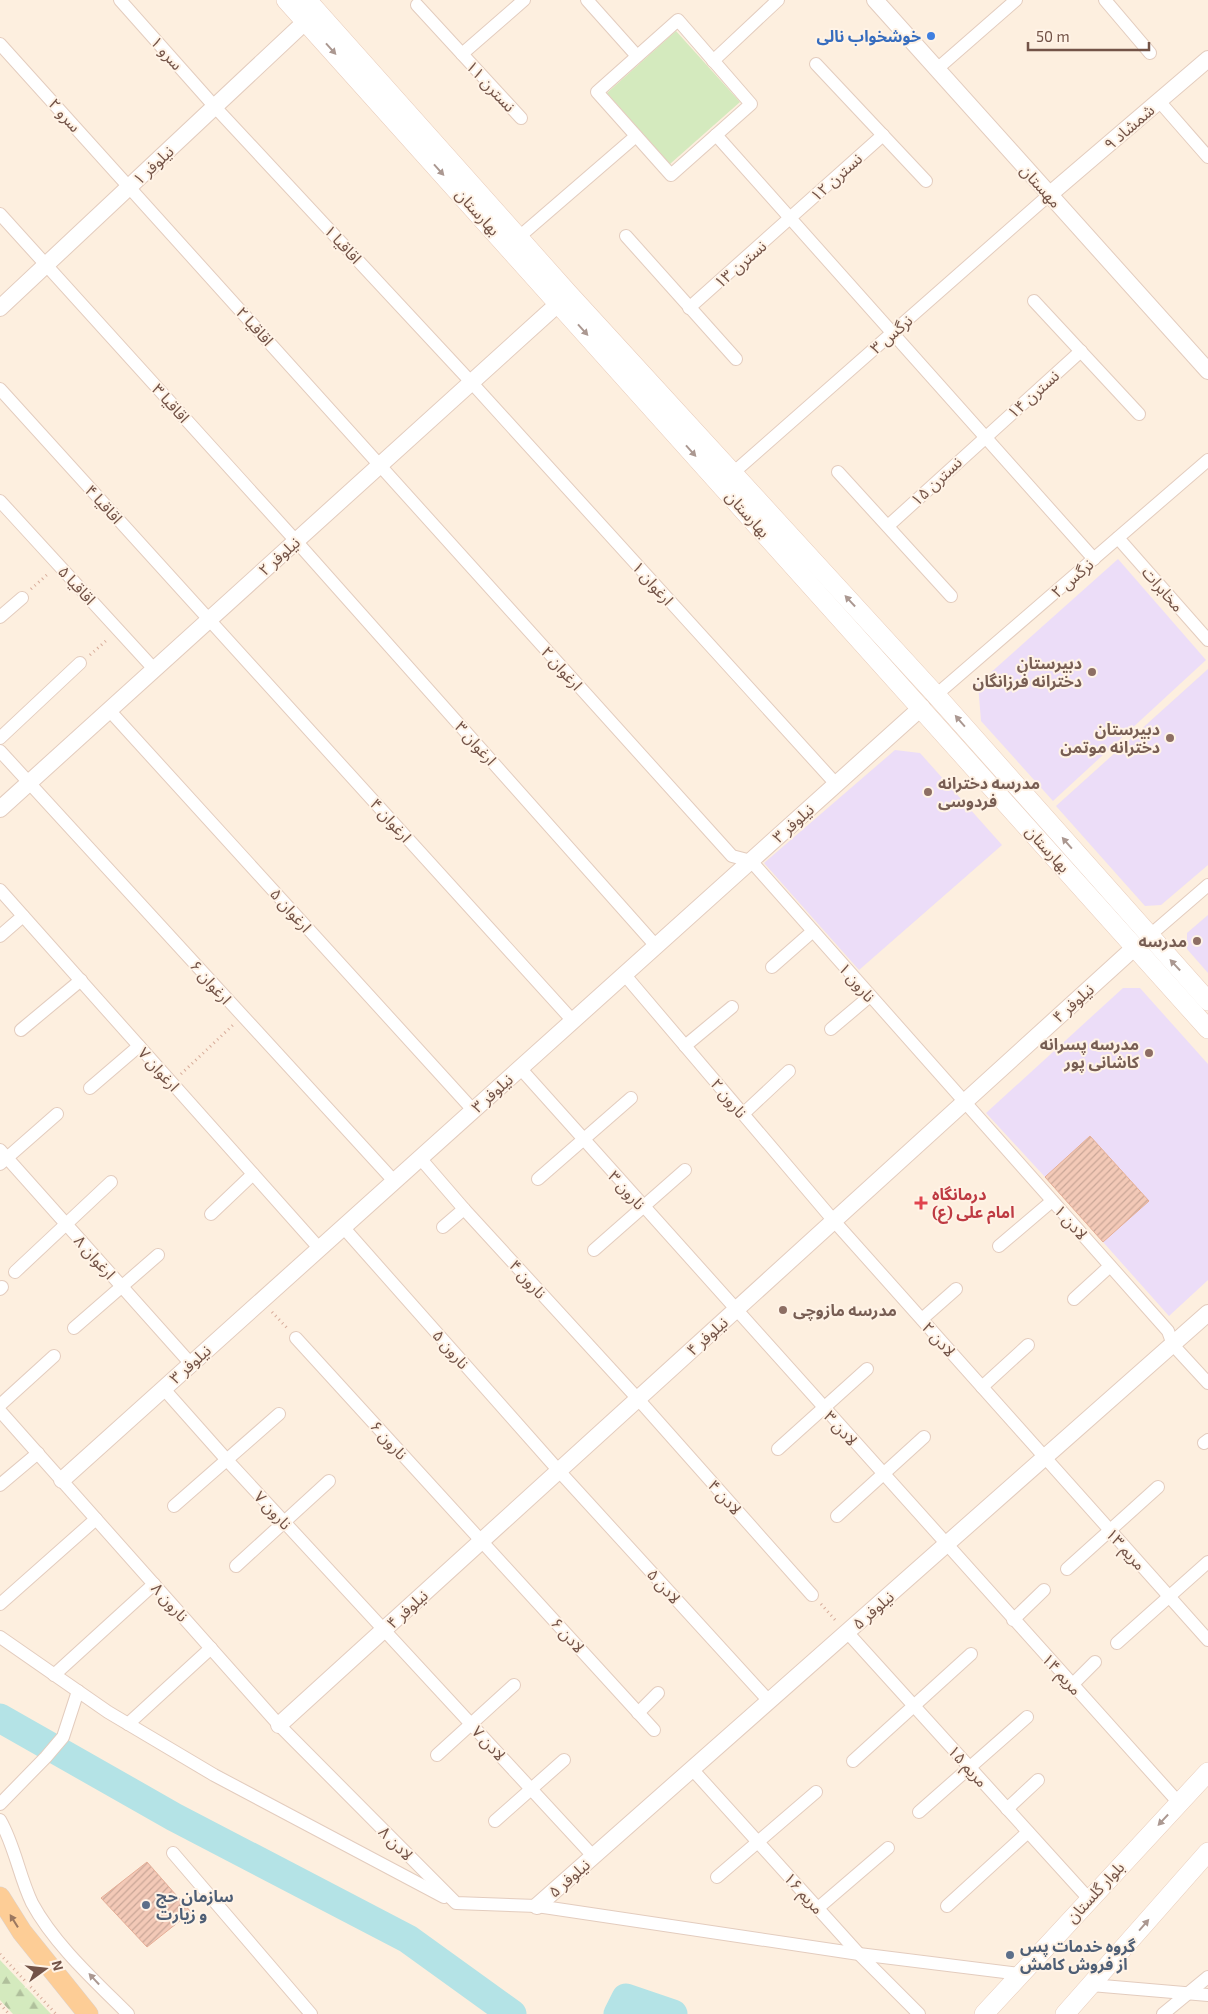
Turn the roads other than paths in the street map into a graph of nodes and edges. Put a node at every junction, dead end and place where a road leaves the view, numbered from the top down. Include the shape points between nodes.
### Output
1 (120, 0) edge
2 (286, 0) edge
3 (307, 0) edge
4 (524, 0) edge
5 (587, 0) edge
6 (778, 0) edge
7 (875, 0) edge
8 (1016, 0) edge
9 (1105, 0) edge
10 (417, 5) dead end
11 (306, 21) junction
12 (0, 44) edge
13 (1150, 53) dead end
14 (462, 54) junction
15 (637, 56) junction
16 (1208, 59) edge
17 (713, 61) junction
18 (816, 64) dead end
19 (937, 69) junction
20 (1159, 101) junction
21 (215, 107) junction
22 (521, 118) dead end
23 (716, 135) junction
24 (883, 135) junction
25 (636, 136) junction
26 (1208, 157) edge
27 (926, 181) dead end
28 (130, 186) junction
29 (1049, 194) junction
30 (0, 214) edge
31 (790, 220) junction
32 (626, 236) dead end
33 (519, 237) junction
34 (46, 265) junction
35 (1034, 301) dead end
36 (559, 302) junction
37 (0, 308) edge
38 (689, 308) junction
39 (892, 333) junction
40 (1081, 351) junction
41 (736, 360) dead end
42 (1208, 371) edge
43 (471, 382) junction
44 (0, 389) edge
45 (1139, 414) dead end
46 (984, 437) junction
47 (1208, 460) edge
48 (379, 465) junction
49 (838, 472) dead end
50 (733, 473) junction
51 (0, 501) edge
52 (888, 526) junction
53 (1118, 538) junction
54 (296, 541) junction
55 (1094, 558) junction
56 (951, 596) dead end
57 (22, 598) road end
58 (0, 617) edge
59 (209, 620) junction
60 (1208, 640) edge
61 (80, 663) road end
62 (154, 669) junction
63 (936, 694) junction
64 (922, 707) junction
65 (109, 710) junction
66 (0, 738) edge
67 (0, 751) edge
68 (29, 783) junction
69 (836, 784) junction
70 (0, 809) edge
71 (750, 861) junction
72 (1208, 885) edge
73 (0, 890) edge
74 (23, 916) junction
75 (813, 931) junction
76 (0, 936) edge
77 (1142, 942) junction
78 (656, 946) junction
79 (772, 968) dead end
80 (624, 974) junction
81 (81, 980) junction
82 (870, 996) junction
83 (1208, 1000) edge
84 (732, 1007) dead end
85 (573, 1020) junction
86 (831, 1029) dead end
87 (1208, 1029) edge
88 (21, 1030) dead end
89 (139, 1046) junction
90 (685, 1046) junction
91 (520, 1068) junction
92 (790, 1071) dead end
93 (90, 1088) dead end
94 (631, 1098) dead end
95 (964, 1103) junction
96 (472, 1110) junction
97 (57, 1114) dead end
98 (743, 1114) junction
99 (582, 1139) junction
100 (2, 1158) edge
101 (420, 1158) junction
102 (685, 1170) dead end
103 (253, 1174) junction
104 (538, 1179) dead end
105 (394, 1181) junction
106 (111, 1182) dead end
107 (1052, 1201) junction
108 (642, 1207) junction
109 (464, 1209) junction
110 (211, 1214) dead end
111 (834, 1221) junction
112 (66, 1224) junction
113 (343, 1227) junction
114 (443, 1227) dead end
115 (999, 1246) dead end
116 (319, 1248) junction
117 (594, 1250) dead end
118 (158, 1255) dead end
119 (1110, 1266) junction
120 (15, 1272) dead end
121 (122, 1287) junction
122 (956, 1289) dead end
123 (1074, 1299) dead end
124 (735, 1311) junction
125 (1208, 1313) edge
126 (922, 1320) junction
127 (74, 1328) dead end
128 (296, 1338) road end
129 (1028, 1345) dead end
130 (1173, 1345) junction
131 (54, 1356) dead end
132 (191, 1364) junction
133 (867, 1369) dead end
134 (1208, 1383) edge
135 (982, 1387) junction
136 (163, 1388) junction
137 (638, 1399) junction
138 (0, 1405) edge
139 (823, 1408) junction
140 (0, 1411) edge
141 (279, 1414) dead end
142 (924, 1437) dead end
143 (778, 1449) dead end
144 (38, 1453) junction
145 (1045, 1458) junction
146 (226, 1459) junction
147 (559, 1471) junction
148 (883, 1475) junction
149 (62, 1480) junction
150 (329, 1481) dead end
151 (0, 1485) edge
152 (1158, 1487) dead end
153 (174, 1506) dead end
154 (837, 1516) dead end
155 (96, 1519) junction
156 (284, 1522) junction
157 (1110, 1530) junction
158 (482, 1541) junction
159 (946, 1545) junction
160 (1208, 1562) edge
161 (236, 1566) dead end
162 (1067, 1569) dead end
163 (154, 1584) junction
164 (1044, 1590) dead end
165 (812, 1595) road end
166 (1170, 1597) junction
167 (0, 1604) edge
168 (1013, 1620) junction
169 (385, 1630) junction
170 (847, 1632) junction
171 (0, 1637) edge
172 (1208, 1640) edge
173 (1117, 1643) dead end
174 (211, 1648) junction
175 (970, 1654) dead end
176 (1095, 1662) dead end
177 (54, 1675) junction
178 (514, 1685) dead end
179 (1072, 1685) junction
180 (78, 1691) junction
181 (658, 1693) dead end
182 (769, 1701) junction
183 (913, 1706) junction
184 (638, 1713) junction
185 (1027, 1718) dead end
186 (128, 1724) junction
187 (472, 1724) junction
188 (279, 1725) junction
189 (654, 1730) dead end
190 (437, 1755) dead end
191 (564, 1760) dead end
192 (853, 1761) dead end
193 (970, 1768) junction
194 (692, 1769) junction
195 (1208, 1772) edge
196 (1038, 1780) dead end
197 (531, 1789) junction
198 (816, 1792) dead end
199 (1179, 1803) junction
200 (0, 1804) edge
201 (1007, 1809) junction
202 (919, 1812) dead end
203 (0, 1820) edge
204 (495, 1821) dead end
205 (1028, 1832) junction
206 (758, 1842) junction
207 (888, 1848) dead end
208 (1208, 1852) edge
209 (173, 1853) dead end
210 (593, 1856) junction
211 (717, 1877) dead end
212 (0, 1897) edge
213 (1089, 1899) junction
214 (456, 1903) junction
215 (537, 1906) junction
216 (947, 1906) dead end
217 (818, 1908) junction
218 (859, 1954) junction
219 (1020, 1974) junction
220 (1208, 1977) edge
221 (1091, 1986) junction
222 (1191, 1993) junction
223 (1208, 1994) edge
224 (88, 2014) edge
225 (128, 2014) edge
226 (311, 2014) edge
227 (919, 2014) edge
228 (984, 2014) edge
229 (1065, 2014) edge
230 (1163, 2014) edge

1 - 21 street, سرو ۱
2 - 11 main road, بهارستان
3 - 33 main road, بهارستان
4 - 14 street, نسترن ۱۱
5 - 15 street
6 - 17 street
7 - 19 street, مهستان
8 - 19 street
9 - 13 street
10 - 14 street, نسترن ۱۱
11 - 21 street, نیلوفر ۱
11 -> 36 main road, بهارستان
12 - 28 street, سرو ۲
14 - 22 street, نسترن ۱۱
15 - 17 street via 678,20
15 - 25 street via 597,92
16 - 20 street, شمشاد ۹
17 - 23 street via 751,104
18 - 24 street
19 - 29 street, مهستان
20 - 26 street
20 - 29 street, شمشاد ۹
21 - 28 street, نیلوفر ۱
21 - 43 street, اقاقیا ۱
23 - 25 street via 671,175
23 - 31 street
24 - 27 street
24 - 31 street, نسترن ۱۲
25 - 33 street
28 - 34 street, نیلوفر ۱
28 - 48 street, اقاقیا ۲
29 - 39 street, نرگس ۳
29 - 42 street, مهستان
30 - 34 street, اقاقیا ۳
31 - 38 street, نسترن ۱۳
31 - 39 street
32 - 38 street
33 - 50 main road, بهارستان
34 - 37 street, نیلوفر ۱
34 - 54 street, اقاقیا ۳
35 - 40 street
36 - 43 street, نیلوفر ۲
36 -> 64 main road, بهارستان
38 - 41 street
39 - 46 street
39 - 50 street, نرگس ۳
40 - 45 street
40 - 46 street, نسترن ۱۴
43 - 48 street, نیلوفر ۲
43 - 69 street, ارغوان ۱
44 - 59 street, اقاقیا ۴
46 - 52 street, نسترن ۱۵
46 - 55 street
47 - 53 street, نرگس ۲
48 - 54 street, نیلوفر ۲
48 - 71 street, ارغوان ۲ via 732,856
49 - 52 street
63 -> 50 main road, بهارستان
51 - 62 street, اقاقیا ۵
52 - 56 street
53 - 55 street, نرگس ۲
53 - 60 street, مخابرات
54 - 59 street, نیلوفر ۲
54 - 78 street, ارغوان ۳
55 - 63 street, نرگس ۲
57 - 58 street
59 - 62 street, نیلوفر ۲
59 - 85 street, ارغوان ۴
61 - 66 street
62 - 65 street, نیلوفر ۲
63 - 64 main road
77 -> 63 main road, بهارستان
64 - 69 street, نیلوفر ۳
64 - 77 main road, بهارستان
65 - 68 street, نیلوفر ۲
65 - 96 street, ارغوان ۵
67 - 68 street, ارغوان ۶
68 - 70 street, نیلوفر ۲
68 - 105 street, ارغوان ۶
69 - 71 street, نیلوفر ۳
71 - 75 street, نارون ۱
71 - 78 street, نیلوفر ۳
72 - 77 street
73 - 74 street, ارغوان ۷
74 - 76 street
74 - 81 street, ارغوان ۷
75 - 79 street
75 - 82 street, نارون ۱
83 -> 77 main road, بهارستان
77 - 87 main road, بهارستان
77 - 95 street, نیلوفر ۴
78 - 80 street, نیلوفر ۳
80 - 85 street, نیلوفر ۳
80 - 90 street, نارون ۲
81 - 88 street
81 - 89 street, ارغوان ۷
82 - 86 street
82 - 95 street, نارون ۱
84 - 90 street
85 - 91 street, نیلوفر ۳
89 - 93 street
89 - 103 street, ارغوان ۷
90 - 98 street, نارون ۲
91 - 96 street, نیلوفر ۳
91 - 99 street, نارون ۳
92 - 98 street
94 - 99 street
95 - 107 street, لادن ۱
95 - 111 street, نیلوفر ۴
96 - 101 street, نیلوفر ۳
97 - 100 street
98 - 111 street, نارون ۲
99 - 104 street
99 - 108 street, نارون ۳
100 - 112 street, ارغوان ۸
101 - 105 street, نیلوفر ۳
101 - 109 street, نارون ۴
102 - 108 street
103 - 110 street
103 - 116 street, ارغوان ۷
105 - 113 street, نیلوفر ۳
106 - 112 street
107 - 115 street
107 - 119 street, لادن ۱
108 - 117 street
108 - 124 street, نارون ۳
109 - 114 street
109 - 137 street, نارون ۴
111 - 124 street, نیلوفر ۴
111 - 126 street, لادن ۲
112 - 120 street
112 - 121 street, ارغوان ۸
113 - 116 street, نیلوفر ۳
113 - 147 street, نارون ۵
116 - 132 street, نیلوفر ۳
118 - 121 street
119 - 123 street
119 - 130 street, لادن ۱ via 1168,1332
121 - 127 street
121 - 132 street, ارغوان ۸
122 - 126 street
124 - 137 street, نیلوفر ۴
124 - 139 street, لادن ۳
125 - 130 street, نیلوفر ۵
126 - 135 street, لادن ۲
128 - 158 street, نارون ۶
129 - 135 street
130 - 134 street, لادن ۱
130 - 145 street, نیلوفر ۵
131 - 138 street
132 - 136 street, نیلوفر ۳
133 - 139 street
135 - 145 street, لادن ۲
136 - 146 street, نارون ۷
136 - 149 street, نیلوفر ۳
137 - 147 street, نیلوفر ۴
137 - 165 street, لادن ۴
139 - 143 street
139 - 148 street, لادن ۳
140 - 144 street, نارون ۸
141 - 146 street
142 - 148 street
144 - 149 street, نارون ۸
144 - 151 street
145 - 157 street, مریم ۱۳
145 - 159 street, نیلوفر ۵
146 - 153 street
146 - 156 street, نارون ۷
147 - 158 street, نیلوفر ۴
147 - 182 street, لادن ۵
148 - 154 street
148 - 159 street, لادن ۳
149 - 155 street, نارون ۸
150 - 156 street
152 - 157 street
155 - 163 street, نارون ۸
155 - 167 street
156 - 161 street
156 - 169 street, نارون ۷
157 - 162 street
157 - 166 street, مریم ۱۳
158 - 169 street, نیلوفر ۴
158 - 184 street, لادن ۶
159 - 168 street, مریم ۱۴
159 - 170 street, نیلوفر ۵
160 - 166 street
163 - 174 street, نارون ۸
163 - 177 street
164 - 168 street
166 - 172 street, مریم ۱۳
166 - 173 street
168 - 179 street, مریم ۱۴
169 - 187 street, لادن ۷
169 - 188 street, نیلوفر ۴
170 - 182 street, نیلوفر ۵
170 - 183 street, مریم ۱۵
171 - 177 street
174 - 186 street
174 - 188 street, نارون ۸
175 - 183 street
176 - 179 street
177 - 180 street
178 - 187 street
179 - 199 street, مریم ۱۴
180 - 186 street
180 - 200 street via 63,1737
181 - 184 street
182 - 194 street, نیلوفر ۵
183 - 192 street
183 - 193 street, مریم ۱۵
184 - 189 street, لادن ۶
185 - 193 street
186 - 214 street via 214,1775
187 - 190 street
187 - 197 street, لادن ۷
188 - 214 street, لادن ۸
191 - 197 street
193 - 201 street, مریم ۱۵
193 - 202 street
194 - 206 street, مریم ۱۶
194 - 210 street, نیلوفر ۵
195 - 199 main road, بلوار گلستان
196 - 201 street
197 - 204 street
197 - 210 street, لادن ۷
198 - 206 street
199 -> 213 main road, بلوار گلستان
201 - 205 street, مریم ۱۵
225 -> 203 street via 48,1929 32,1902
205 - 213 street, مریم ۱۵
205 - 216 street
206 - 211 street
206 - 217 street, مریم ۱۶
207 - 217 street
221 -> 208 main road
209 - 226 street
210 - 215 street, نیلوفر ۵
224 -> 212 main road via 22,1932
213 - 219 main road, بلوار گلستان
214 - 215 street
215 - 218 street
217 - 218 street, مریم ۱۶
218 - 219 street
218 - 227 street, مریم ۱۶
219 - 228 main road, بلوار گلستان
220 - 222 street
221 - 222 street
221 - 229 main road
222 - 223 street
222 - 230 street

